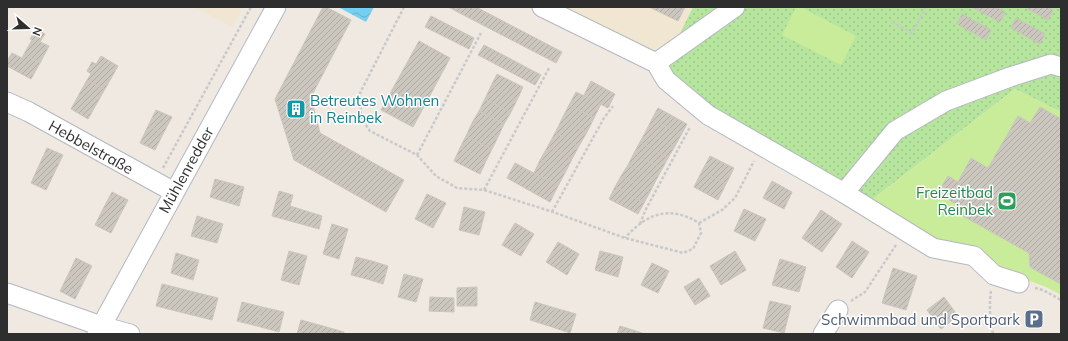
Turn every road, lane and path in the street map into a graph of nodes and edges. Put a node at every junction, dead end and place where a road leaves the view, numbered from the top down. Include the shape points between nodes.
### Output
1 (251, 7) edge
2 (276, 7) edge
3 (404, 7) edge
4 (542, 7) edge
5 (734, 7) edge
6 (926, 7) edge
7 (892, 22) dead end
8 (482, 33) dead end
9 (656, 63) junction
10 (1061, 67) edge
11 (549, 68) dead end
12 (7, 102) edge
13 (613, 106) dead end
14 (690, 127) dead end
15 (762, 146) junction
16 (418, 155) junction
17 (156, 182) junction
18 (484, 190) junction
19 (174, 192) junction
20 (844, 193) junction
21 (552, 212) junction
22 (699, 223) junction
23 (640, 224) junction
24 (905, 231) junction
25 (625, 238) junction
26 (994, 276) junction
27 (1018, 283) joint
28 (7, 293) edge
29 (1061, 300) edge
30 (838, 310) joint
31 (99, 330) edge
32 (130, 334) edge
33 (823, 334) edge
34 (993, 334) edge

1 - 17 path
2 - 19 street, Mühlenredder
3 - 16 path via 360,93 361,118 370,131
4 - 9 street
5 - 9 street
6 - 7 path via 912,32
8 - 16 path
9 - 15 street via 666,80 708,115
10 - 20 street via 1051,64 939,105 895,131
11 - 18 path
12 - 17 street, Hebbelstraße
13 - 21 path
14 - 23 path
15 - 20 street
15 - 22 path via 736,198 722,210
16 - 18 path via 436,176 457,188
17 - 19 street, Hebbelstraße
18 - 21 path
19 - 31 street, Mühlenredder
20 - 24 street
21 - 25 path
22 - 23 path via 687,216 667,212
22 - 25 path via 701,233 693,249 683,253
23 - 25 path
24 - 26 street via 933,248 974,256
24 - 30 path via 865,292
26 - 27 street
26 - 34 path via 990,301
27 - 29 path via 1043,290
28 - 31 street
30 - 33 street
31 - 32 street

